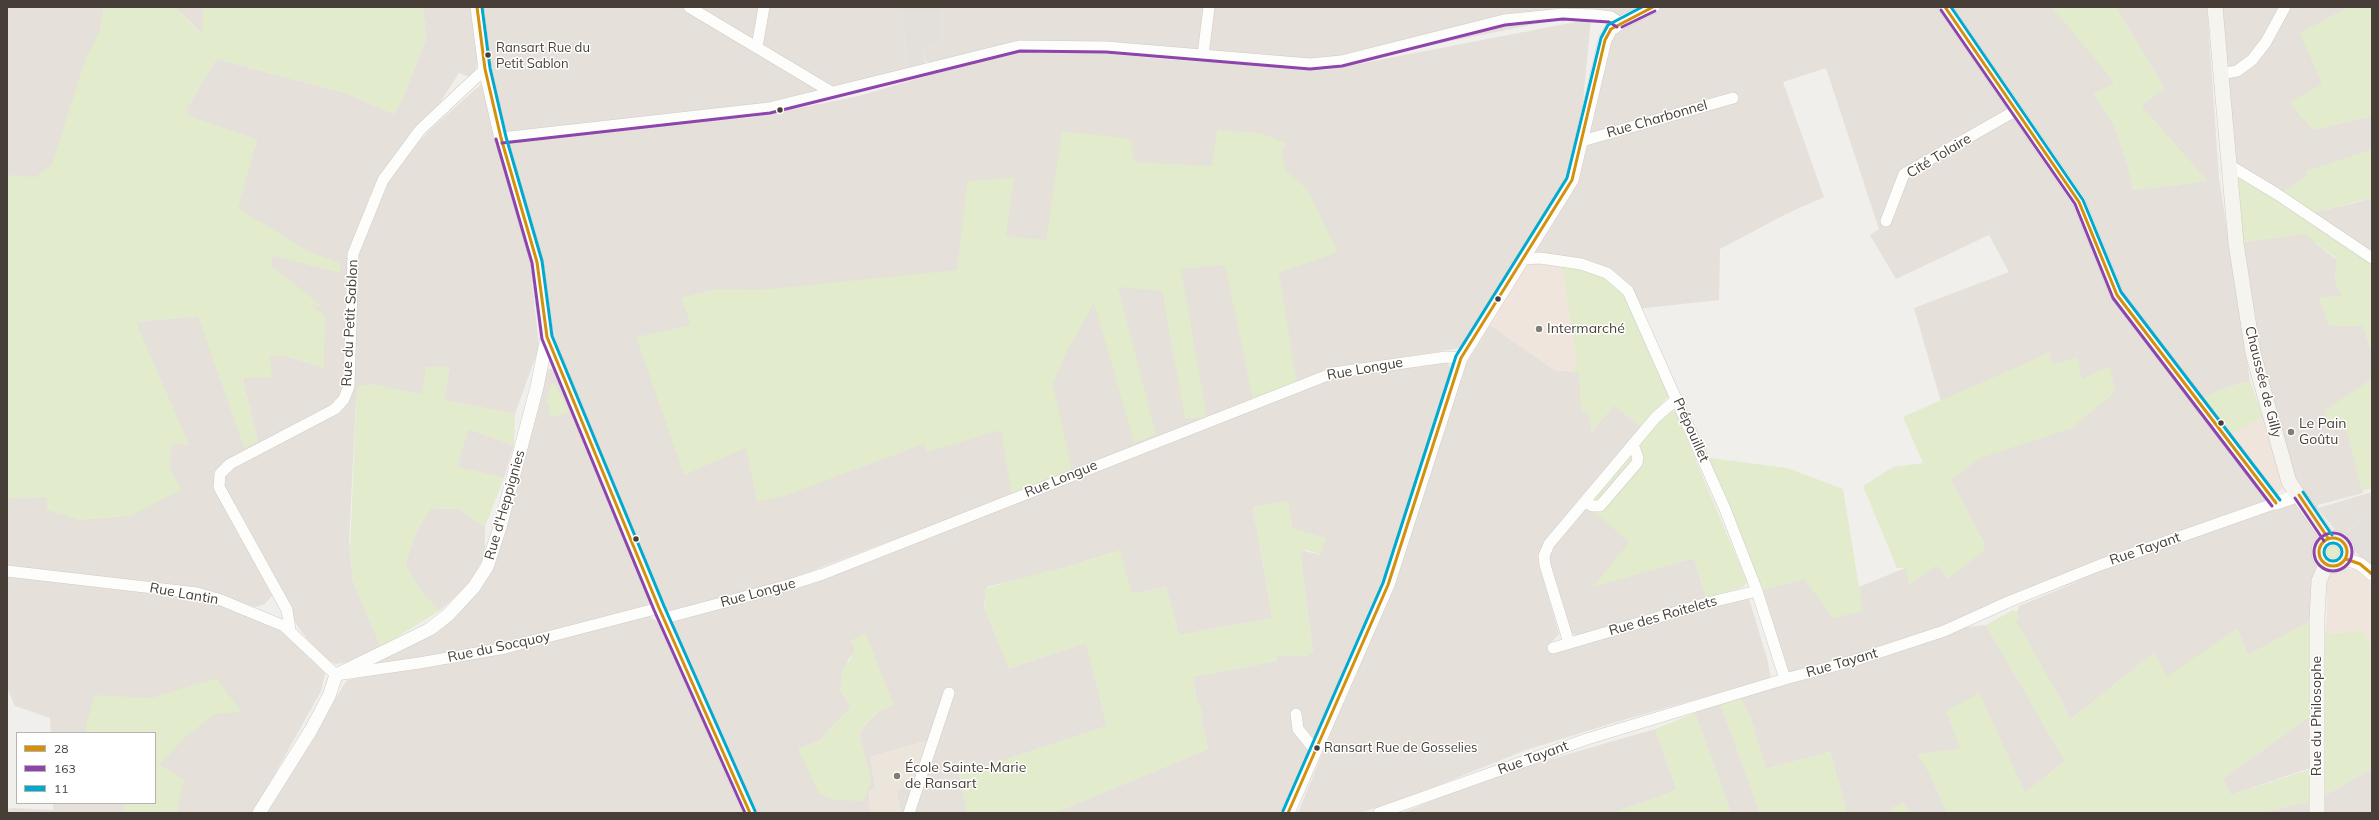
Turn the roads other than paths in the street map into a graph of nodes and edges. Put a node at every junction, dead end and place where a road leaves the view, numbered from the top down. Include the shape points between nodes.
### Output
1 (477, 7) edge
2 (689, 7) edge
3 (764, 7) edge
4 (1209, 7) edge
5 (1945, 7) edge
6 (2215, 7) edge
7 (2284, 7) edge
8 (1648, 8) edge
9 (1620, 23) junction
10 (757, 47) junction
11 (1203, 55) junction
12 (485, 69) junction
13 (2220, 74) junction
14 (833, 93) junction
15 (1733, 98) dead end
16 (2015, 111) junction
17 (501, 138) junction
18 (1582, 141) junction
19 (2229, 165) junction
20 (1886, 221) dead end
21 (2372, 258) edge
22 (1522, 259) junction
23 (547, 337) junction
24 (1461, 358) junction
25 (1677, 399) junction
26 (1633, 444) junction
27 (2299, 496) junction
28 (1585, 502) junction
29 (2276, 503) junction
30 (2328, 538) junction
31 (2346, 559) junction
32 (2326, 565) junction
33 (7, 571) edge
34 (2372, 574) edge
35 (1757, 591) junction
36 (662, 613) junction
37 (290, 630) junction
38 (1569, 644) junction
39 (1553, 648) dead end
40 (336, 675) junction
41 (1785, 679) junction
42 (949, 693) dead end
43 (1296, 714) dead end
44 (1315, 750) junction
45 (258, 813) edge
46 (750, 813) edge
47 (909, 813) edge
48 (1288, 813) edge
49 (1380, 813) edge
50 (2317, 813) edge

1 - 12 street
2 - 10 street
3 - 10 street
4 - 11 street
5 - 16 street
6 - 13 main road, Chaussée de Gilly
7 - 13 street via 2266,42 2252,60 2237,71
8 - 9 street
9 - 11 street via 1611,17 1563,14 1504,20 1341,61 1310,64
9 - 18 street, Rue Charbonnel via 1611,29 1605,40
10 - 14 street
11 - 14 street via 1106,47 1019,46
12 - 17 street
12 - 37 street, Rue du Petit Sablon via 420,130 383,180 353,254 349,386 344,399 335,409 230,464 220,474 219,487 286,610
13 - 19 main road, Chaussée de Gilly
14 - 17 street via 769,108
15 - 18 street, Rue Charbonnel
16 - 20 street, Cité Tolaire via 1904,174
16 - 29 street via 2079,202 2117,295
17 - 23 street via 538,262
18 - 22 street, Rue Charbonnel via 1572,180
19 - 21 street
19 - 27 main road, Chaussée de Gilly via 2236,243 2253,353 2289,482
22 - 24 street, Rue Charbonnel
22 - 25 street, Prépouillet via 1540,258 1581,264 1607,273 1628,291
23 - 36 street
23 - 40 street, Rue d'Heppignies via 532,410 500,527 486,567 466,596 438,623 410,640
24 - 36 street, Rue Longue via 1446,357 1333,373 823,574 790,585
24 - 44 street, Rue Charbonnel via 1388,585
25 - 26 street via 1656,416
25 - 35 street, Prépouillet via 1726,509
26 - 28 street
26 - 28 street via 1638,458 1637,463 1600,506
27 - 29 street, Rue Tayant
27 - 30 main road, Chaussée de Gilly
28 - 38 street via 1549,544 1544,556
29 - 41 street, Rue Tayant via 2100,565 1944,631 1856,660
30 - 31 main road via 2343,541 2348,550
30 - 32 main road via 2323,542 2319,552
31 - 32 main road via 2335,566
31 - 34 street via 2360,564
32 - 50 main road, Rue du Philosophe via 2319,581 2317,618
33 - 37 street, Rue Lantin via 197,593 245,609
35 - 38 street, Rue des Roitelets via 1707,603
35 - 41 street, Prépouillet
36 - 40 street, Rue du Socquoy via 505,648
36 - 46 street
37 - 40 street, Rue Lantin via 316,659
38 - 39 street, Rue des Roitelets
40 - 45 street via 329,696 311,730
41 - 49 street, Rue Tayant via 1587,739
42 - 47 street
43 - 44 street via 1298,729
44 - 48 street, Rue Charbonnel

